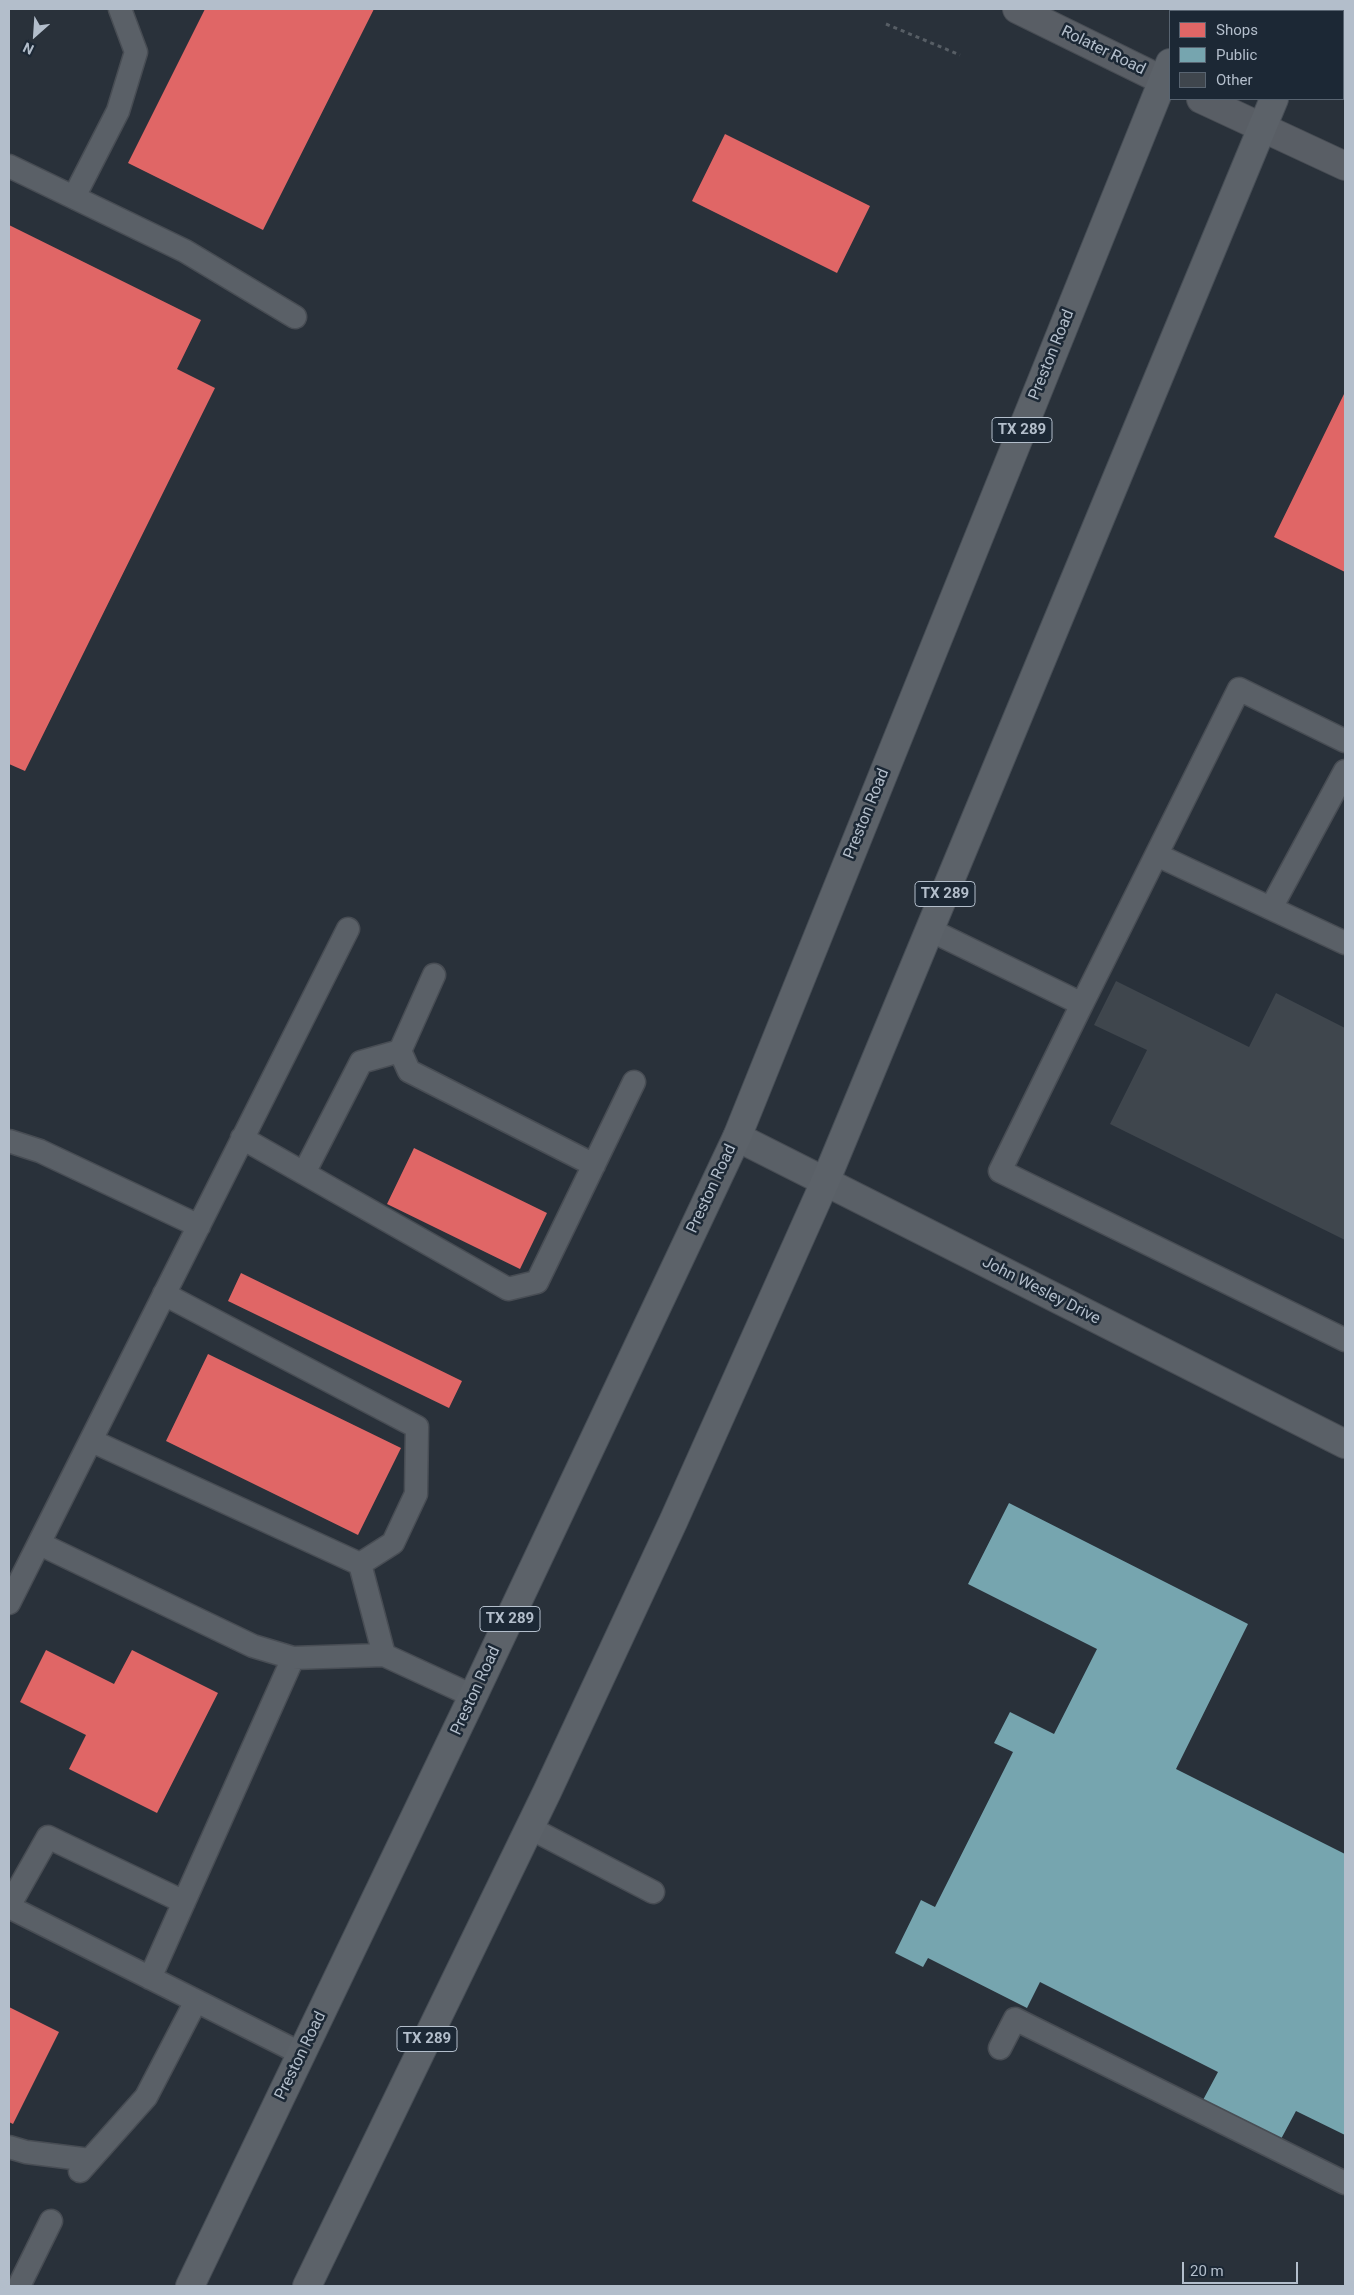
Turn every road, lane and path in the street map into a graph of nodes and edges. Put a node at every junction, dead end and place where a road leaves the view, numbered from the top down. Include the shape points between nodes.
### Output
1 (120, 9) edge
2 (1017, 9) edge
3 (886, 24) dead end
4 (960, 55) dead end
5 (1168, 76) edge
6 (1203, 100) edge
7 (1274, 100) edge
8 (1263, 128) junction
9 (9, 166) edge
10 (1345, 166) edge
11 (74, 197) junction
12 (295, 317) dead end
13 (1345, 741) edge
14 (1345, 771) edge
15 (1157, 855) junction
16 (1271, 908) junction
17 (348, 929) dead end
18 (930, 930) junction
19 (1345, 943) edge
20 (434, 975) dead end
21 (1082, 1004) junction
22 (400, 1051) junction
23 (634, 1082) dead end
24 (737, 1137) junction
25 (242, 1138) junction
26 (9, 1141) edge
27 (594, 1165) junction
28 (304, 1173) junction
29 (825, 1182) junction
30 (199, 1226) junction
31 (164, 1294) junction
32 (1345, 1340) edge
33 (92, 1441) junction
34 (1345, 1444) edge
35 (40, 1544) junction
36 (360, 1564) junction
37 (9, 1603) edge
38 (384, 1654) junction
39 (293, 1658) junction
40 (473, 1696) junction
41 (530, 1828) junction
42 (653, 1892) dead end
43 (184, 1902) junction
44 (9, 1907) edge
45 (150, 1978) junction
46 (196, 2001) junction
47 (1000, 2048) dead end
48 (302, 2054) junction
49 (9, 2147) edge
50 (1345, 2183) edge
51 (51, 2221) dead end
52 (20, 2286) edge
53 (190, 2286) edge
54 (307, 2286) edge

1 - 11 lane via 136,52 118,111
2 - 5 main road, Rolater Road
3 - 4 path
5 - 24 main road, Preston Road / TX 289
6 - 8 main road
7 - 8 main road, TX 289
8 - 10 main road
8 - 18 main road, TX 289
9 - 11 lane
11 - 12 lane via 185,250
13 - 15 lane via 1239,689
14 - 16 lane
15 - 16 lane
15 - 21 lane
16 - 19 lane
17 - 25 lane
18 - 21 lane
18 - 29 main road, TX 289
20 - 22 lane
21 - 32 lane via 1000,1171
22 - 27 lane via 409,1071
22 - 28 lane via 361,1062
23 - 27 lane
24 - 29 street, John Wesley Drive
24 - 40 main road, Preston Road / TX 289
25 - 28 lane
25 - 30 lane
26 - 30 lane via 40,1151
27 - 28 lane via 537,1282 508,1289
29 - 34 street, John Wesley Drive
29 - 41 main road, TX 289 via 673,1522
30 - 31 lane
31 - 33 lane
31 - 36 lane via 418,1427 416,1494 393,1543
33 - 35 lane
33 - 36 lane
35 - 37 lane
35 - 39 lane via 253,1646
36 - 38 lane
38 - 39 lane
38 - 40 lane
39 - 43 lane
40 - 48 main road, Preston Road / TX 289
41 - 42 lane
41 - 54 main road, TX 289
43 - 44 lane via 48,1837
43 - 45 lane
44 - 45 lane
45 - 46 lane
46 - 48 lane
46 - 49 lane via 146,2097 85,2166
47 - 50 lane via 1014,2019
48 - 53 main road, Preston Road / TX 289
51 - 52 lane

